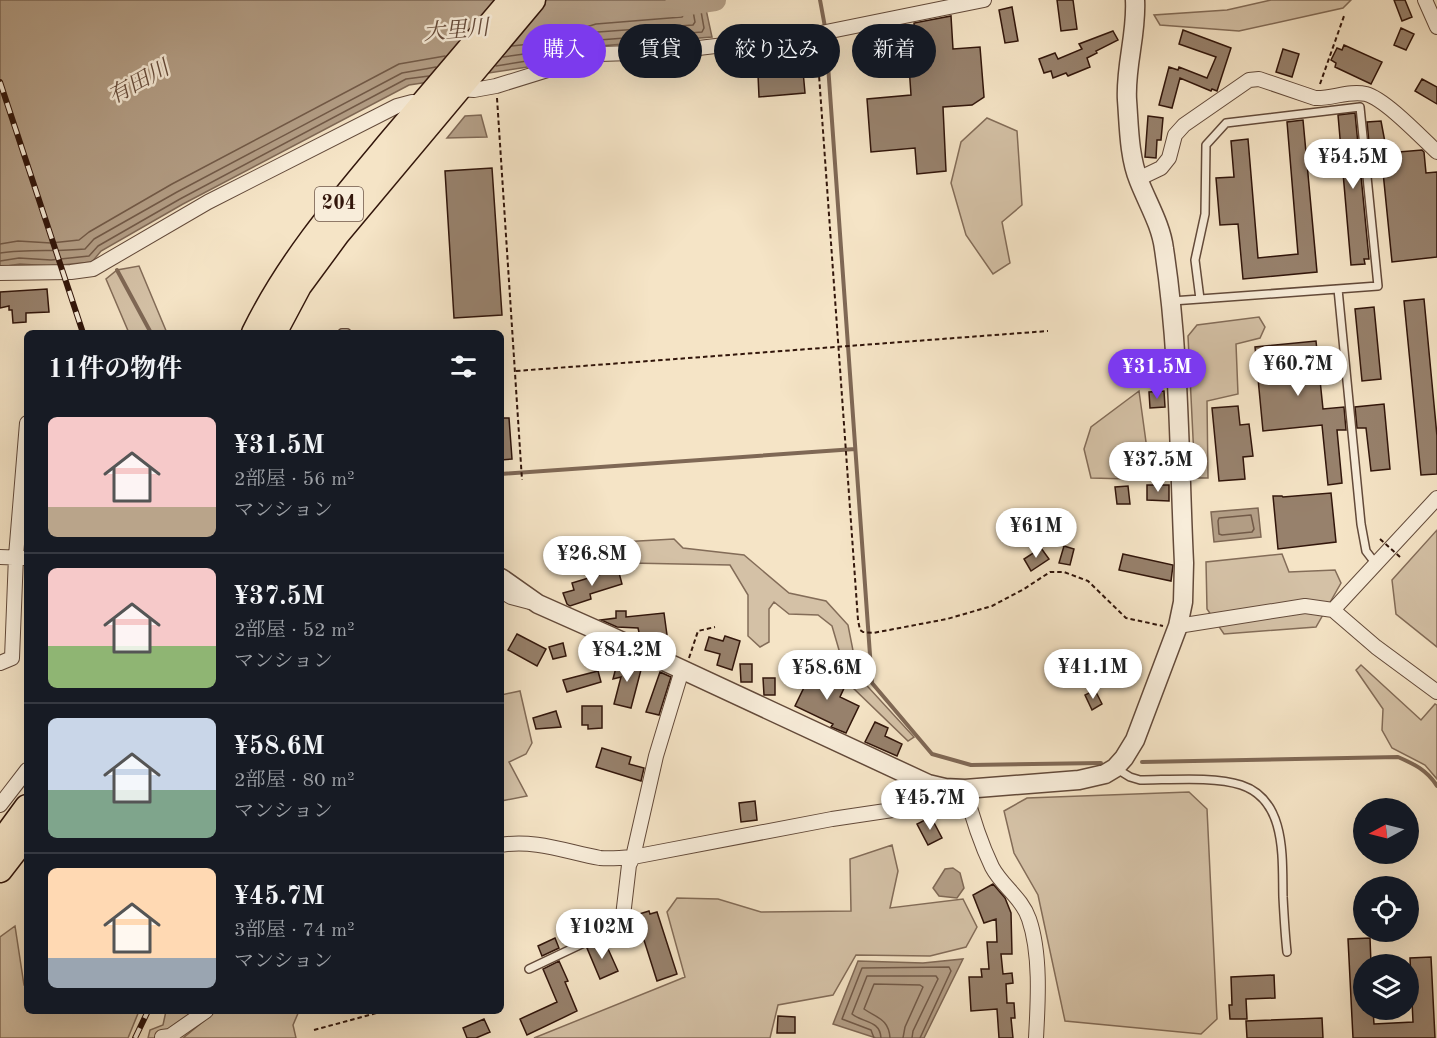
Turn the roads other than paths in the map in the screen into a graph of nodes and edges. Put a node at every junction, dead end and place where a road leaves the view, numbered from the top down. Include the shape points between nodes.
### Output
1 (511, 0) edge
2 (533, 0) edge
3 (984, 0) edge
4 (1135, 0) edge
5 (1425, 0) edge
6 (1437, 27) edge
7 (448, 87) junction
8 (423, 104) junction
9 (1437, 152) edge
10 (1138, 179) junction
11 (0, 273) edge
12 (1338, 289) junction
13 (1200, 299) junction
14 (1172, 301) junction
15 (255, 330) edge
16 (276, 330) edge
17 (24, 490) edge
18 (1437, 498) edge
19 (0, 557) edge
20 (21, 557) edge
21 (1376, 564) junction
22 (504, 580) edge
23 (504, 593) edge
24 (538, 604) junction
25 (1333, 610) junction
26 (1178, 626) junction
27 (0, 663) edge
28 (682, 670) junction
29 (1437, 692) edge
30 (1115, 768) junction
31 (24, 774) edge
32 (965, 789) junction
33 (0, 805) edge
34 (24, 811) edge
35 (24, 839) edge
36 (0, 844) edge
37 (504, 845) edge
38 (633, 857) junction
39 (0, 870) edge
40 (623, 916) joint
41 (1287, 952) dead end
42 (529, 969) dead end
43 (202, 1014) edge
44 (162, 1037) edge
45 (1036, 1038) edge

1 - 7 highway, 204
2 - 7 highway, 204
3 - 7 street via 816,34 665,52 599,54 496,86 474,90
4 - 10 street via 1127,98
5 - 6 street
7 - 8 highway, 204
7 - 16 highway, 204 via 299,286
8 - 11 street via 398,106 208,202 93,269
8 - 15 highway, 204 via 309,241
9 - 10 street via 1379,99 1365,93 1315,98 1259,79 1249,80 1184,125 1175,135 1169,158 1161,168
10 - 14 street via 1159,227
12 - 13 lane
12 - 13 lane via 1378,286 1360,107 1226,123 1206,145 1205,214 1195,260
12 - 21 lane via 1361,524 1366,552
13 - 14 lane
14 - 26 street via 1184,564
17 - 20 street
18 - 21 street
19 - 20 street
20 - 27 street via 12,658
21 - 25 street
22 - 24 street
23 - 24 street
24 - 28 street
25 - 26 street via 1305,606
25 - 29 street
26 - 30 street via 1135,740
28 - 32 street via 928,784
28 - 38 street via 656,756
30 - 32 street via 1079,780
30 - 41 lane via 1140,780 1221,781 1260,794 1273,813 1281,836
31 - 33 street
32 - 38 street via 946,802
32 - 45 street via 993,868 1029,919 1039,994
34 - 36 highway
35 - 39 highway
37 - 38 street via 533,844 603,858
38 - 40 street
40 - 42 lane via 626,923
43 - 44 street via 170,1036

